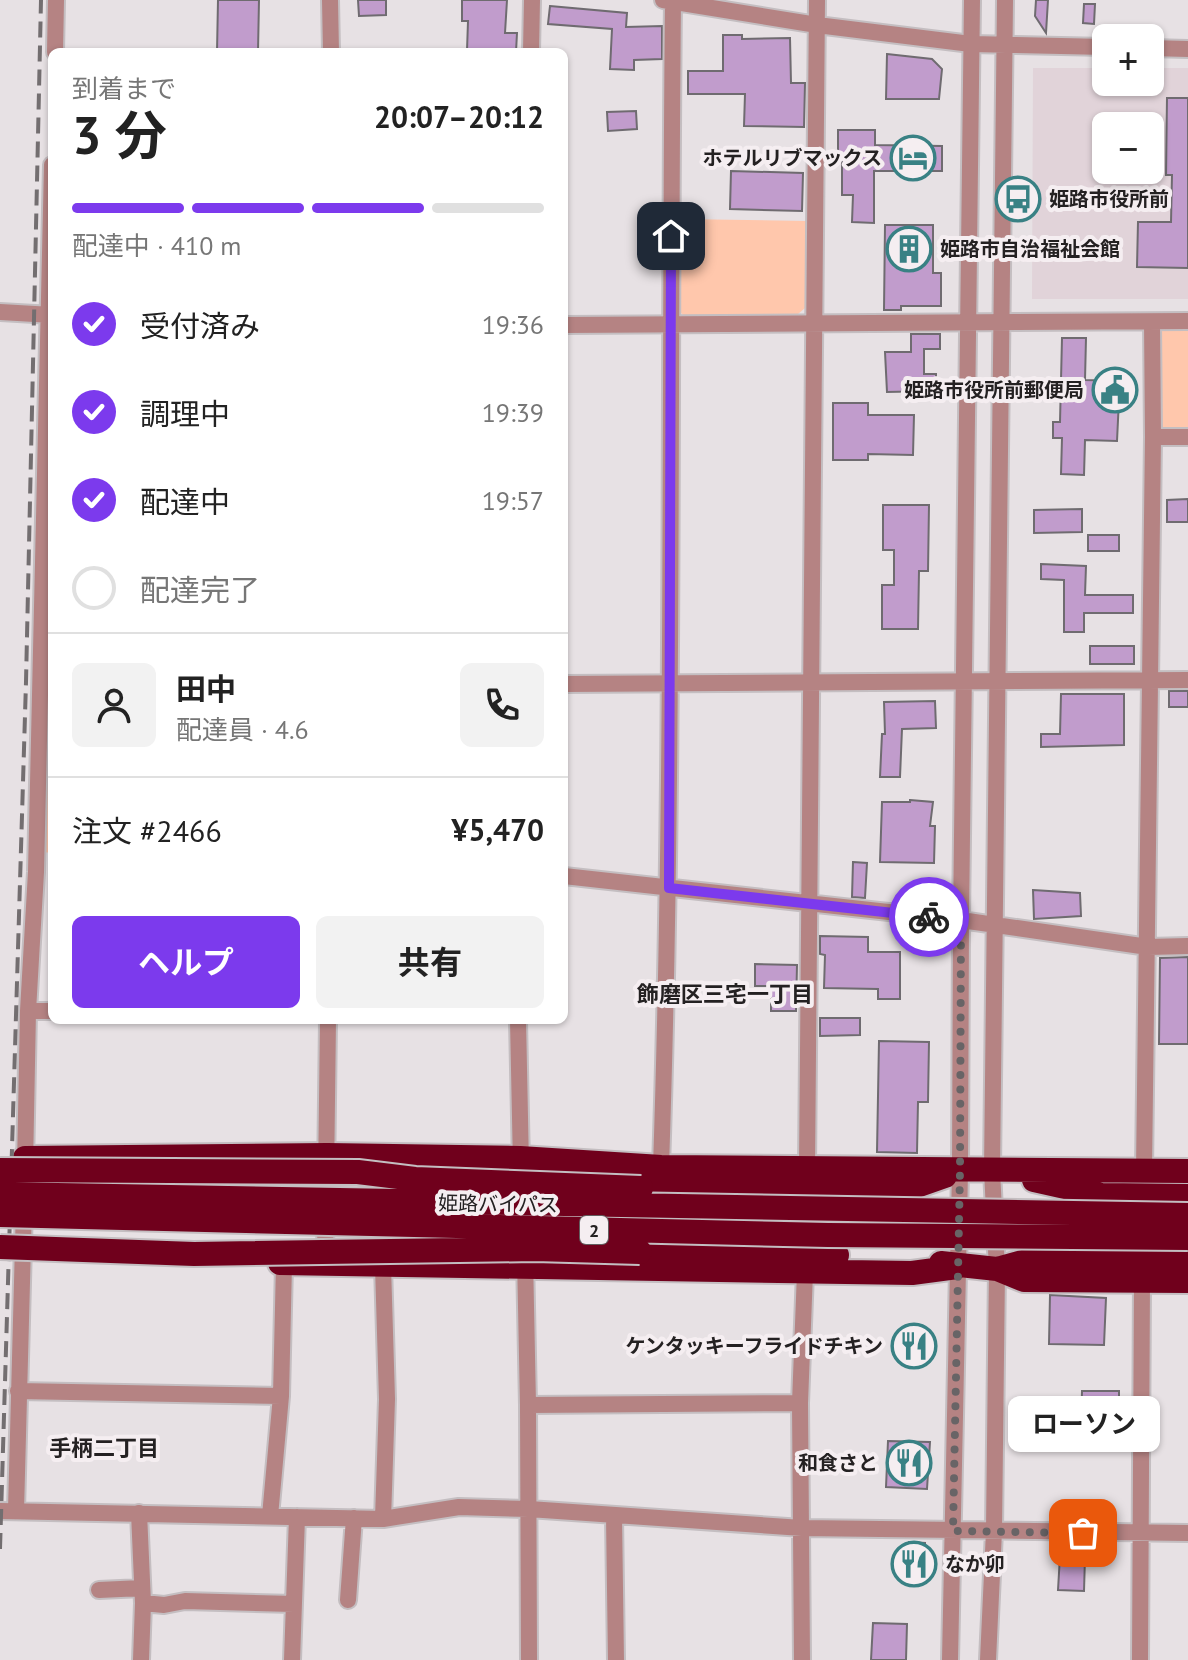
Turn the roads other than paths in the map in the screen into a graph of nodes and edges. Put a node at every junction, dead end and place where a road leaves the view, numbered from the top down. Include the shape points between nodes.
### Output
1 (56, 0) edge
2 (330, 0) edge
3 (532, 0) edge
4 (817, 0) edge
5 (972, 0) edge
6 (1005, 0) edge
7 (670, 1) edge
8 (817, 25) junction
9 (971, 44) junction
10 (1005, 45) junction
11 (1092, 47) edge
12 (55, 48) edge
13 (331, 48) edge
14 (531, 48) edge
15 (1164, 48) edge
16 (1188, 49) edge
17 (0, 312) edge
18 (48, 315) edge
19 (1188, 321) edge
20 (1001, 322) junction
21 (1152, 322) junction
22 (968, 323) junction
23 (670, 324) junction
24 (568, 325) edge
25 (816, 325) junction
26 (1153, 437) junction
27 (1188, 437) edge
28 (48, 519) edge
29 (1188, 680) edge
30 (1148, 681) junction
31 (669, 682) junction
32 (813, 682) junction
33 (963, 682) junction
34 (998, 683) junction
35 (568, 684) edge
36 (46, 685) edge
37 (44, 872) edge
38 (568, 876) edge
39 (669, 888) junction
40 (809, 904) junction
41 (961, 920) junction
42 (995, 926) junction
43 (1188, 946) edge
44 (1148, 947) junction
45 (28, 1011) junction
46 (48, 1011) edge
47 (328, 1024) edge
48 (518, 1024) edge
49 (327, 1155) junction
50 (25, 1158) junction
51 (520, 1158) junction
52 (661, 1167) junction
53 (807, 1169) junction
54 (0, 1170) edge
55 (960, 1171) junction
56 (992, 1171) junction
57 (1144, 1171) junction
58 (1188, 1171) edge
59 (415, 1179) junction
60 (0, 1194) edge
61 (1188, 1196) edge
62 (37, 1206) junction
63 (0, 1215) edge
64 (1188, 1215) edge
65 (1188, 1238) edge
66 (408, 1251) junction
67 (11, 1252) edge
68 (1188, 1258) edge
69 (284, 1264) junction
70 (325, 1265) junction
71 (383, 1266) junction
72 (957, 1267) junction
73 (526, 1268) junction
74 (997, 1269) junction
75 (805, 1272) junction
76 (1142, 1280) junction
77 (1188, 1281) edge
78 (18, 1391) junction
79 (281, 1396) junction
80 (800, 1403) junction
81 (528, 1405) junction
82 (529, 1509) junction
83 (8, 1511) edge
84 (139, 1513) junction
85 (270, 1516) junction
86 (614, 1516) junction
87 (297, 1517) junction
88 (354, 1518) junction
89 (383, 1519) junction
90 (802, 1528) junction
91 (953, 1531) junction
92 (994, 1531) junction
93 (1142, 1533) junction
94 (1188, 1533) edge
95 (99, 1590) dead end
96 (142, 1596) junction
97 (348, 1600) dead end
98 (294, 1604) junction
99 (141, 1660) edge
100 (292, 1660) edge
101 (529, 1660) edge
102 (616, 1660) edge
103 (802, 1660) edge
104 (950, 1660) edge
105 (988, 1660) edge
106 (1140, 1660) edge

1 - 12 street
2 - 13 street
3 - 14 street
4 - 8 street
5 - 9 street
6 - 10 street
7 - 8 street
7 - 23 street
8 - 9 street
8 - 25 street
9 - 10 street
9 - 22 street
10 - 11 street
10 - 20 street
15 - 16 street
17 - 18 street
19 - 21 street
20 - 21 street
20 - 22 street
20 - 34 street
21 - 26 street
22 - 25 street
22 - 33 street
23 - 24 street
23 - 25 street
23 - 31 street
25 - 32 street
26 - 27 street
26 - 30 street
28 - 36 street
29 - 30 street
30 - 34 street
30 - 44 street
31 - 32 street
31 - 35 street
31 - 39 street
32 - 33 street
32 - 40 street
33 - 34 street
33 - 41 street
34 - 42 street
36 - 37 street
37 - 45 street
38 - 39 street
39 - 40 street
39 - 52 street
40 - 41 street
40 - 53 street
41 - 42 street
41 - 55 street
42 - 44 street
42 - 56 street
43 - 44 street
44 - 57 street
45 - 46 street
45 - 50 street
47 - 49 street
48 - 51 street
49 - 50 highway
49 - 51 highway
49 - 70 street
50 - 67 street
51 - 52 highway
51 - 73 street
52 - 53 highway
53 - 55 highway
54 - 59 highway, bridge via 344,1171
55 - 56 highway
55 - 59 highway, bridge via 908,1189 641,1188
55 - 72 street
56 - 57 highway
56 - 61 highway via 1101,1195
56 - 74 street
57 - 58 highway
59 - 62 highway, bridge via 66,1185
60 - 62 highway, 姫路バイパス / 2, bridge
62 - 63 highway, 姫路バイパス / 2, bridge
62 - 64 highway, 姫路バイパス / 2, bridge
62 - 65 highway, 姫路バイパス / 2, bridge via 828,1235
62 - 66 highway, bridge via 71,1231 329,1242
66 - 67 highway, bridge
66 - 72 highway, bridge via 911,1256
67 - 69 highway
67 - 78 street
68 - 74 highway via 1022,1262
69 - 70 highway
69 - 79 street
70 - 71 highway
71 - 73 highway
71 - 89 street
72 - 74 highway
72 - 75 highway via 912,1273
72 - 91 street
73 - 75 highway
73 - 81 street
74 - 76 highway via 1024,1280
74 - 92 street
75 - 80 street
76 - 77 highway
76 - 93 street
78 - 79 street
78 - 83 street
79 - 85 street
80 - 81 street
80 - 90 street
81 - 82 street
82 - 86 street
82 - 89 street via 459,1507
82 - 101 street
83 - 84 street
84 - 85 street
84 - 96 street
85 - 87 street
86 - 90 street
86 - 102 street
87 - 88 street
87 - 98 street
88 - 89 street
88 - 97 street
90 - 91 street
90 - 103 street
91 - 92 street
91 - 104 street
92 - 93 street
92 - 105 street
93 - 94 street
93 - 106 street
95 - 96 street
96 - 98 street via 164,1605
96 - 99 street
98 - 100 street

